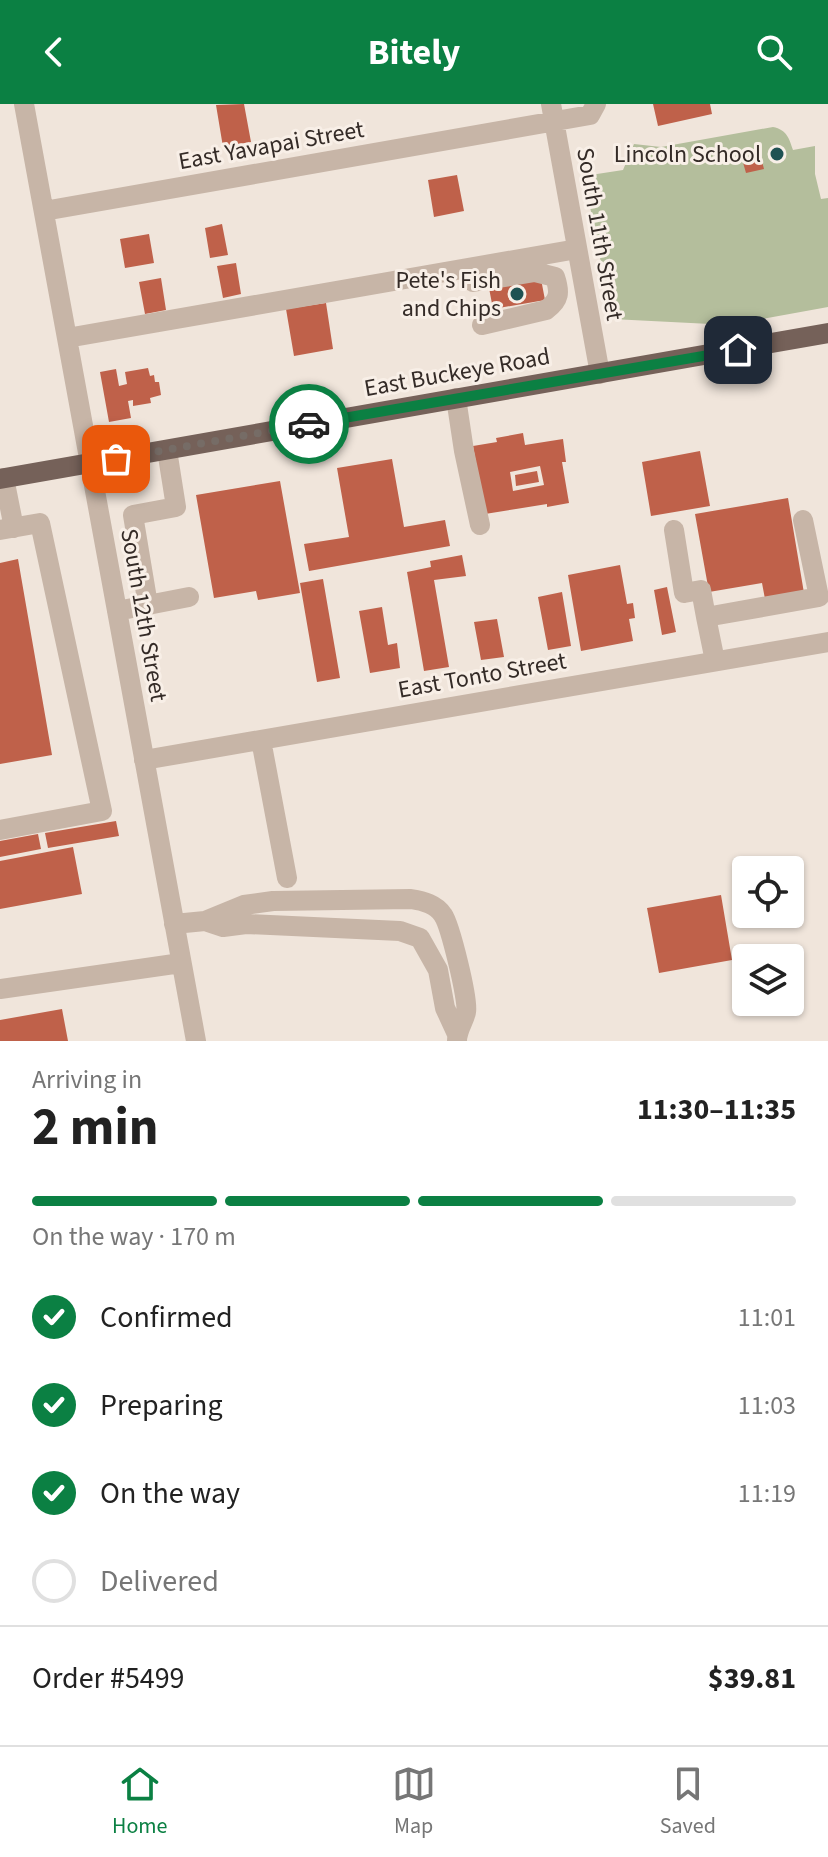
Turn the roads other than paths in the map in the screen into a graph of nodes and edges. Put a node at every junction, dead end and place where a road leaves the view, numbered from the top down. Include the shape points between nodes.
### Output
1 (24, 104) edge
2 (596, 104) edge
3 (552, 113) edge
4 (44, 211) junction
5 (577, 249) junction
6 (473, 282) dead end
7 (482, 325) dead end
8 (828, 333) edge
9 (67, 338) junction
10 (600, 374) junction
11 (456, 398) junction
12 (167, 450) junction
13 (90, 463) junction
14 (2, 478) edge
15 (803, 520) dead end
16 (480, 525) dead end
17 (7, 529) edge
18 (674, 530) dead end
19 (189, 597) dead end
20 (148, 605) junction
21 (117, 611) junction
22 (706, 617) junction
23 (828, 642) edge
24 (715, 661) junction
25 (261, 740) junction
26 (144, 760) junction
27 (0, 830) edge
28 (287, 878) dead end
29 (205, 921) junction
30 (174, 924) junction
31 (181, 963) junction
32 (0, 989) edge
33 (457, 1037) edge
34 (196, 1041) edge

1 - 4 street, South 12th Street
2 - 3 street, East Yavapai Street via 590,115
3 - 4 street, East Yavapai Street
3 - 5 street, South 11th Street
4 - 9 street, South 12th Street
5 - 9 street
5 - 10 street, South 11th Street
6 - 7 street via 535,272 555,277 558,287 558,298 546,310
8 - 10 main road, East Buckeye Road
9 - 13 street, South 12th Street
10 - 11 main road, East Buckeye Road
11 - 12 main road, East Buckeye Road
11 - 16 street
12 - 13 main road, East Buckeye Road
12 - 20 street via 176,507 133,515
13 - 14 main road, East Buckeye Road
13 - 21 street, South 12th Street
14 - 17 street
15 - 22 street via 819,597
17 - 27 street via 40,523 102,811
18 - 22 street via 684,593 701,590
19 - 20 street
20 - 21 street
21 - 26 street, South 12th Street
22 - 24 street
23 - 24 street, East Tonto Street
24 - 25 street, East Tonto Street
25 - 26 street, East Tonto Street
25 - 28 street
26 - 30 street, South 12th Street
29 - 30 street
29 - 33 street via 223,927 400,931 420,938 438,970
29 - 33 street via 244,905 273,901 427,902 443,915 458,963 467,1010
30 - 31 street, South 12th Street
31 - 32 street
31 - 34 street, South 12th Street

